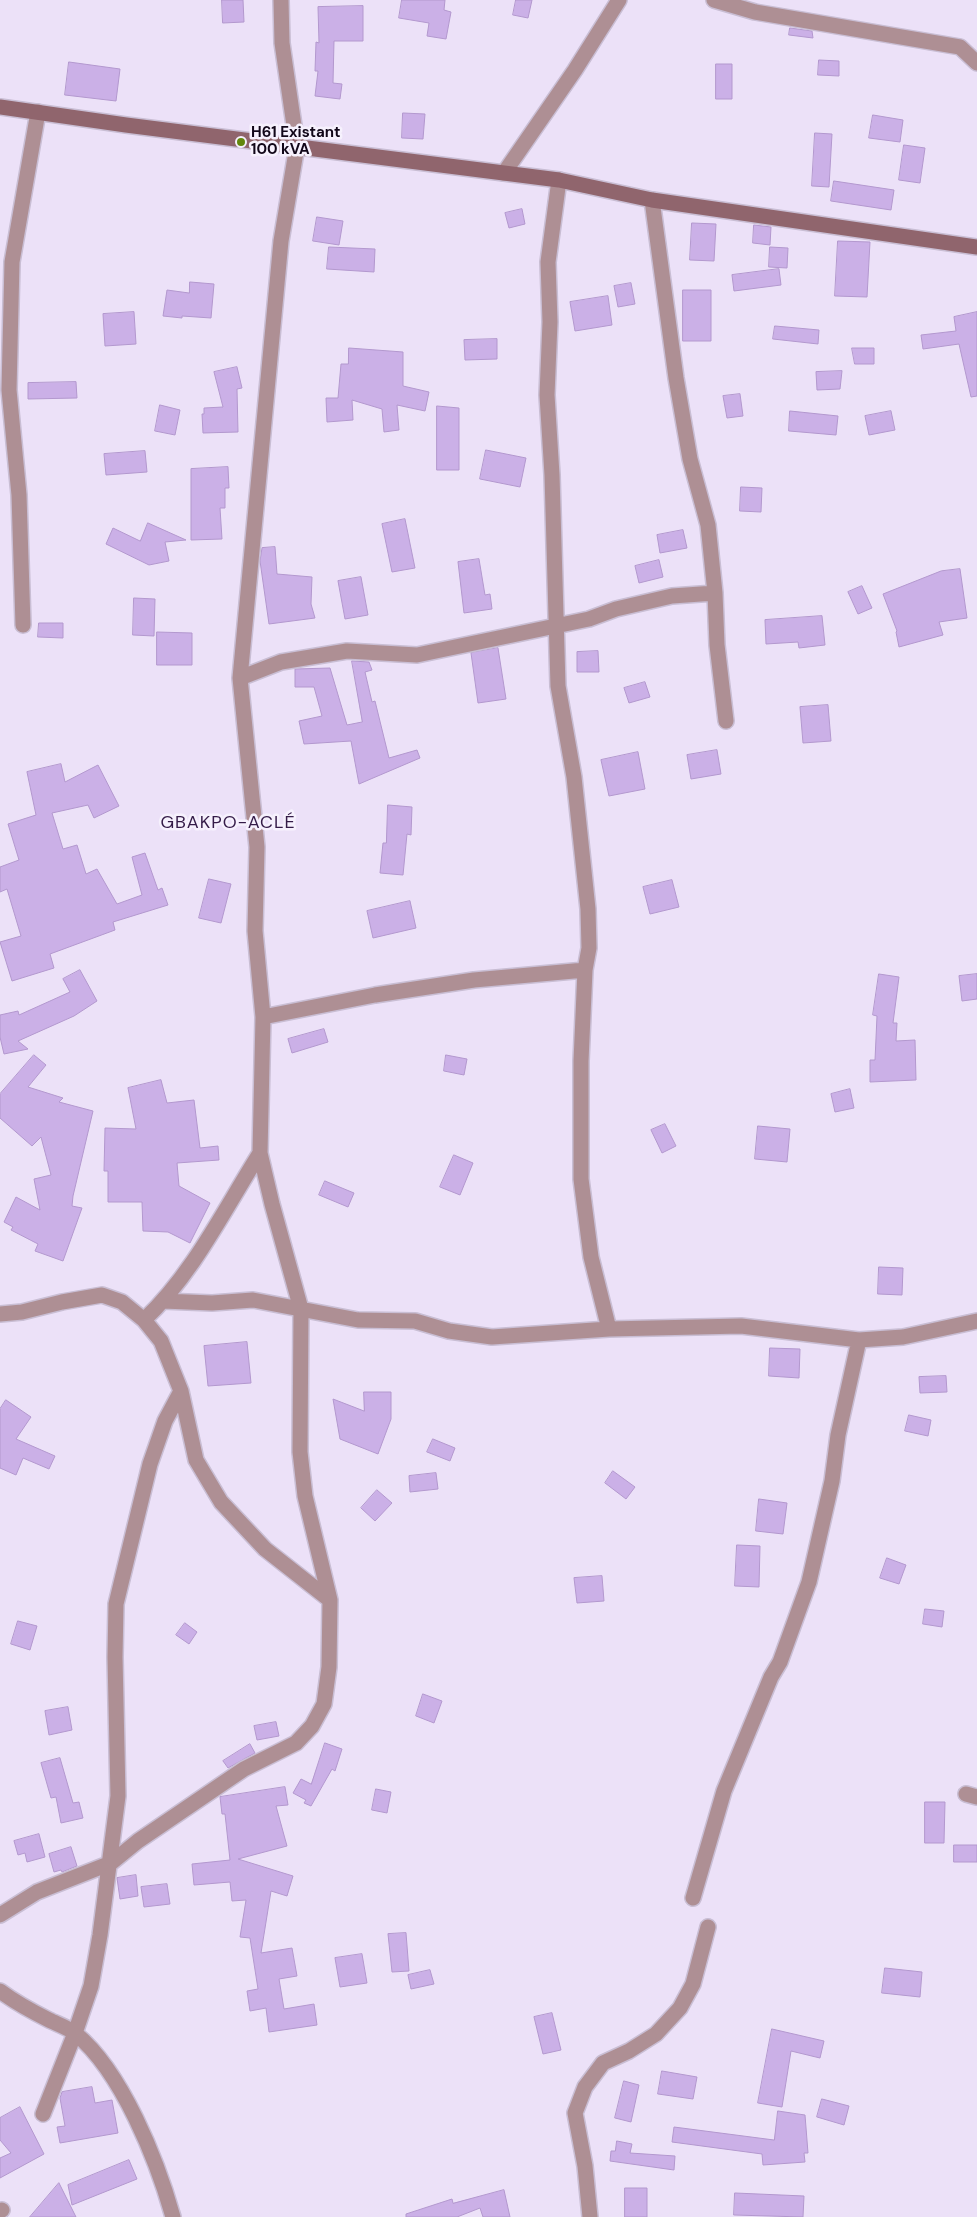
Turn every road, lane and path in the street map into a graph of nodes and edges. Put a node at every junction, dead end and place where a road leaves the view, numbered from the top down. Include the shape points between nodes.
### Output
1 (281, 0) edge
2 (619, 0) edge
3 (714, 0) edge
4 (977, 63) edge
5 (0, 106) edge
6 (38, 112) junction
7 (297, 146) junction
8 (504, 173) junction
9 (559, 180) junction
10 (652, 200) junction
11 (977, 247) edge
12 (715, 593) junction
13 (23, 625) dead end
14 (556, 626) junction
15 (240, 678) junction
16 (726, 721) dead end
17 (586, 970) junction
18 (263, 1017) junction
19 (260, 1153) junction
20 (163, 1301) junction
21 (301, 1309) junction
22 (0, 1314) edge
23 (144, 1320) junction
24 (977, 1321) edge
25 (608, 1328) junction
26 (859, 1340) junction
27 (181, 1391) junction
28 (330, 1600) junction
29 (111, 1862) junction
30 (693, 1898) dead end
31 (0, 1915) edge
32 (708, 1927) dead end
33 (0, 1991) edge
34 (76, 2033) junction
35 (43, 2114) dead end
36 (173, 2217) edge
37 (590, 2217) edge

1 - 7 street via 282,43
2 - 8 street
3 - 4 street via 755,12 960,47
5 - 6 street
6 - 7 street
6 - 13 street via 12,262 9,390 19,495
7 - 8 street
7 - 15 street via 281,241
8 - 9 street
9 - 10 street
9 - 14 street via 548,262 547,395
10 - 11 street
10 - 12 street via 676,378 690,459 708,525
12 - 14 street via 672,596
12 - 16 street via 716,645
14 - 15 street via 417,655 347,651 281,662
14 - 17 street via 558,686 574,777 588,909
15 - 18 street via 257,848 255,930
17 - 18 street via 474,980
17 - 25 street via 581,1061 581,1179 591,1256
18 - 19 street
19 - 20 street via 187,1270
19 - 21 street
20 - 21 street via 212,1303 253,1300
20 - 23 street
21 - 25 street via 358,1320 415,1321 449,1332 492,1337
21 - 28 street via 300,1452 305,1496
22 - 23 street via 102,1295 122,1302
23 - 27 street via 161,1341
24 - 26 street via 903,1337
25 - 26 street via 741,1326
26 - 30 street via 810,1582 780,1662 724,1791
27 - 28 street via 196,1460 221,1502 265,1549
27 - 29 street via 164,1421 150,1464 116,1604 114,1657 118,1796
28 - 29 street via 329,1667 324,1704 312,1726 296,1743 244,1769
29 - 31 street via 37,1892
29 - 34 street via 90,1986
32 - 37 street via 694,1984 680,2008 656,2034 603,2063 585,2087 575,2113
33 - 34 street via 19,2005
34 - 35 street
34 - 36 street via 110,2071 132,2110 166,2190

